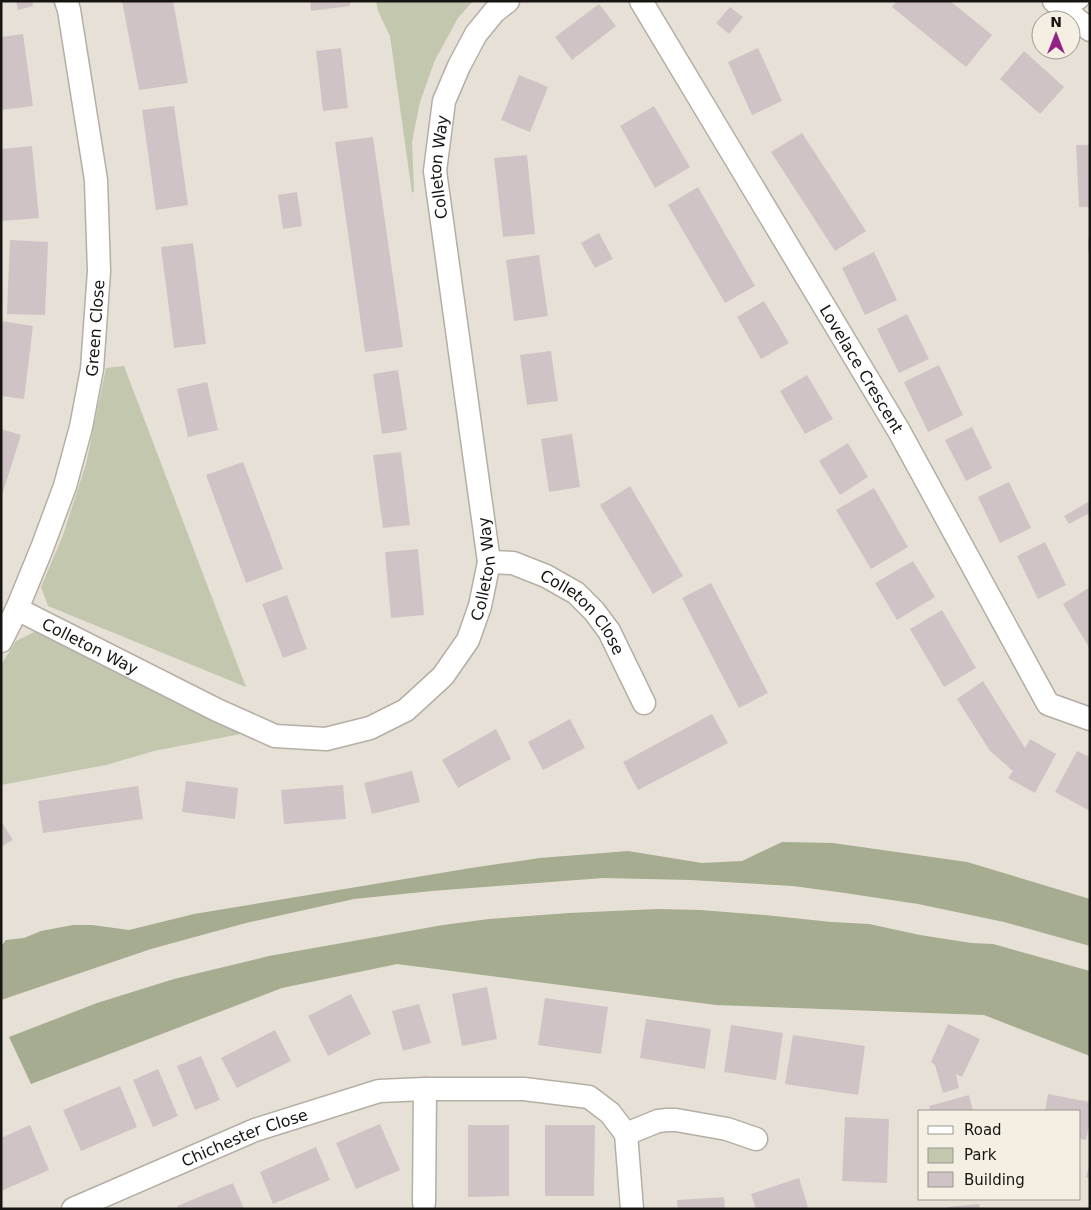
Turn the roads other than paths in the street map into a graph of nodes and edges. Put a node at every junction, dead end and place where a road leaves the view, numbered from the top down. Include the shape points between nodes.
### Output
1 (66, 1) edge
2 (508, 1) edge
3 (641, 1) edge
4 (1068, 5) edge
5 (1090, 30) edge
6 (489, 562) junction
7 (17, 609) junction
8 (1, 641) edge
9 (644, 702) dead end
10 (1090, 719) edge
11 (425, 1089) junction
12 (626, 1134) junction
13 (756, 1139) dead end
14 (424, 1203) dead end
15 (72, 1209) edge
16 (632, 1209) edge

1 - 7 street, Green Close via 96,180 99,271 92,369 65,486
2 - 6 street, Colleton Way via 476,34 459,66 444,101 435,171
3 - 10 street, Lovelace Crescent via 899,431 1048,704
4 - 5 street
6 - 7 street, Colleton Way via 480,606 468,640 443,676 406,710 370,728 326,739 275,736
6 - 9 street, Colleton Close via 513,563 576,593 609,631
7 - 8 street, Green Close
11 - 12 street, Chichester Close via 524,1089 588,1097 610,1113
11 - 14 street
11 - 15 street, Chichester Close via 379,1092 255,1130
12 - 13 street via 658,1122 676,1120 727,1129
12 - 16 street

